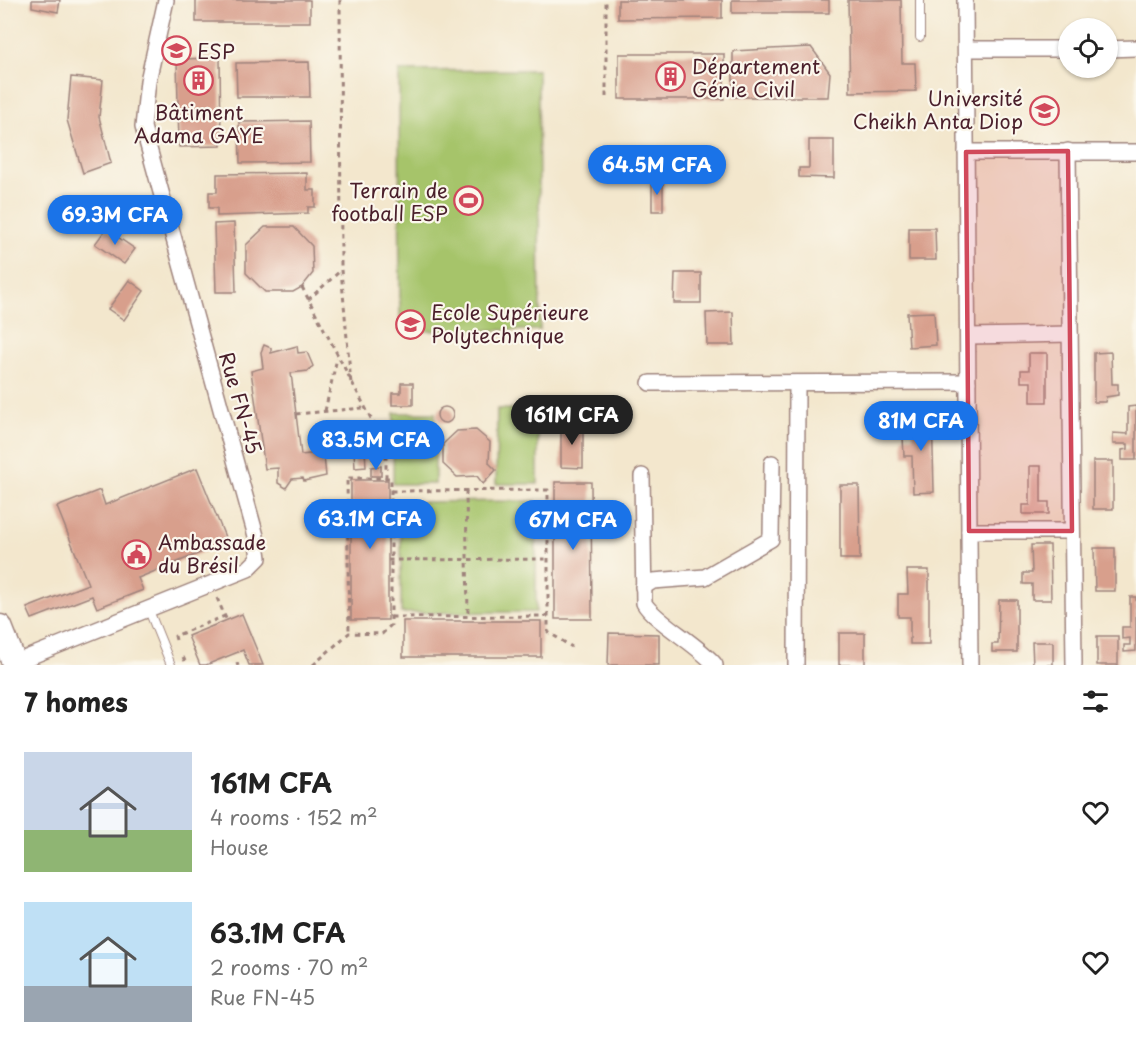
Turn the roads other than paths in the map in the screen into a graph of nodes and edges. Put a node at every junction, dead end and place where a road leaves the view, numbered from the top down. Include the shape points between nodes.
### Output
1 (166, 0) edge
2 (920, 0) edge
3 (966, 0) edge
4 (920, 37) dead end
5 (1118, 48) edge
6 (1136, 48) edge
7 (966, 49) junction
8 (1058, 49) edge
9 (1068, 151) junction
10 (966, 152) junction
11 (1136, 152) edge
12 (1070, 334) junction
13 (968, 336) junction
14 (797, 382) junction
15 (968, 382) junction
16 (650, 383) dead end
17 (772, 462) dead end
18 (642, 476) dead end
19 (969, 531) junction
20 (1072, 531) junction
21 (643, 587) junction
22 (148, 608) junction
23 (0, 627) edge
24 (15, 664) edge
25 (171, 665) edge
26 (715, 665) edge
27 (796, 665) edge
28 (970, 665) edge
29 (1074, 665) edge

1 - 22 street, Rue FN-45 via 148,81 143,127 259,558 248,569
2 - 4 lane
3 - 7 street
5 - 6 street
7 - 8 street
7 - 10 street
9 - 10 street
9 - 11 street
9 - 12 street
10 - 13 street
12 - 13 street
12 - 20 street
13 - 15 street
14 - 15 street
14 - 16 street
14 - 27 street
15 - 19 street
17 - 21 street via 771,539 705,577 653,581
18 - 21 street
19 - 20 street
19 - 28 street
20 - 29 street
21 - 26 street via 644,603 649,610
22 - 24 street, Rue FN-45
22 - 25 lane
23 - 24 highway

